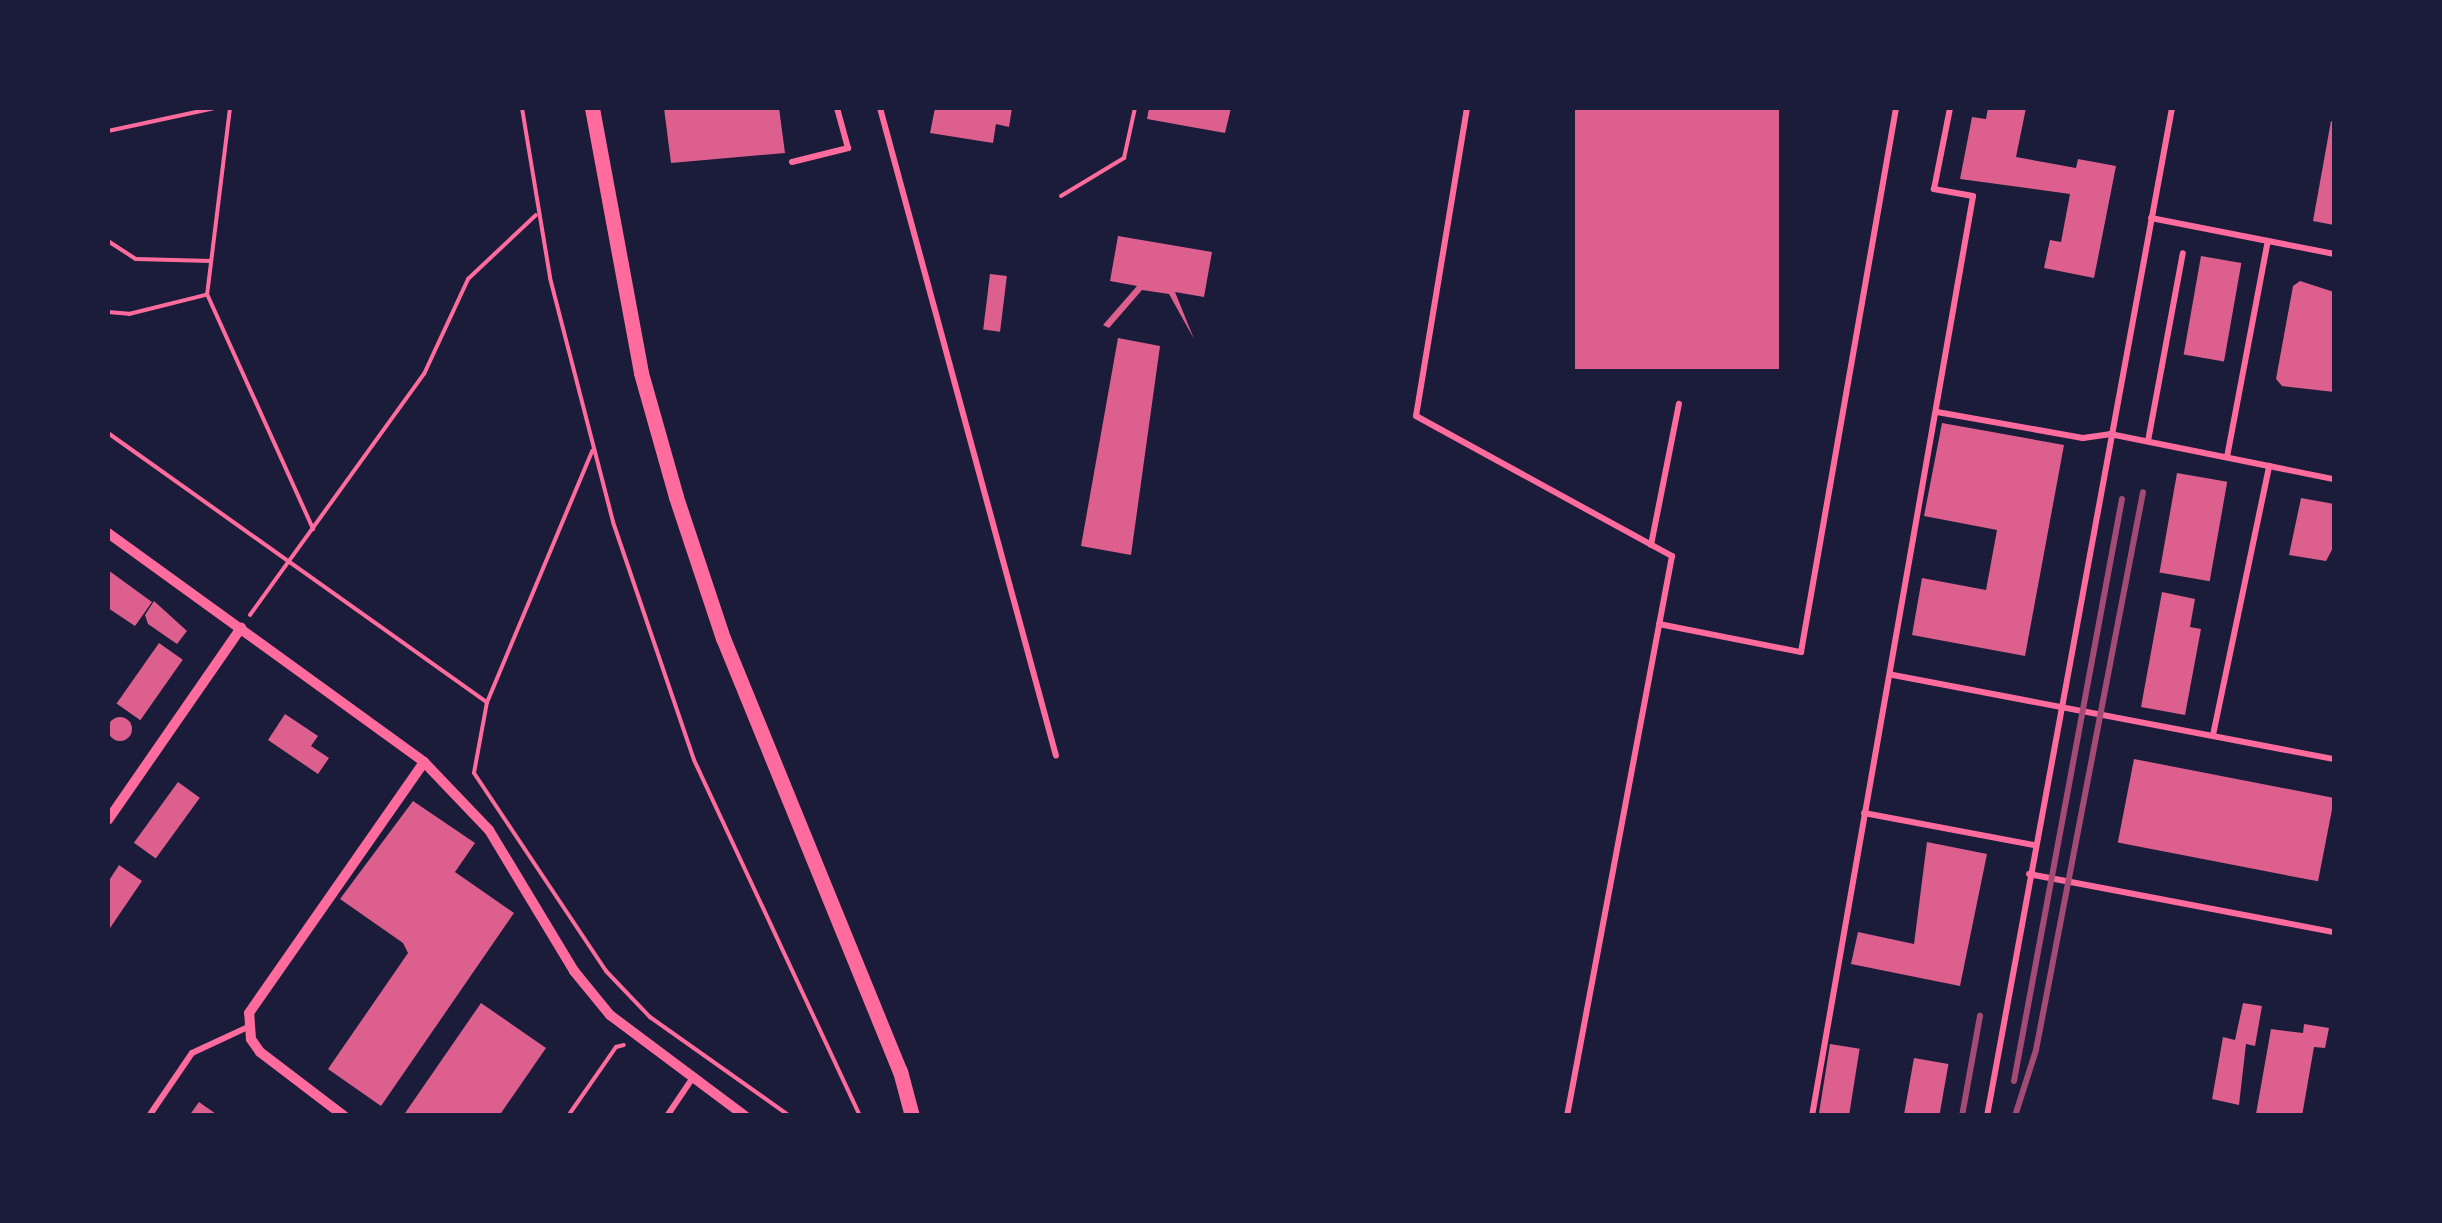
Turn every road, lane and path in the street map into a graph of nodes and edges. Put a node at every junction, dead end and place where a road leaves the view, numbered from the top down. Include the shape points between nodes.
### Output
1 (214, 108) edge
2 (230, 108) edge
3 (522, 108) edge
4 (592, 108) edge
5 (837, 108) edge
6 (880, 108) edge
7 (1135, 108) edge
8 (1467, 108) edge
9 (1896, 108) edge
10 (1950, 108) edge
11 (2172, 108) edge
12 (108, 130) edge
13 (792, 162) dead end
14 (1060, 196) dead end
15 (536, 215) junction
16 (2152, 218) junction
17 (108, 241) edge
18 (2268, 241) junction
19 (2183, 253) dead end
20 (2334, 254) edge
21 (211, 261) junction
22 (207, 294) junction
23 (108, 312) edge
24 (1679, 404) dead end
25 (1937, 412) junction
26 (108, 433) edge
27 (2110, 434) junction
28 (2148, 442) junction
29 (592, 450) junction
30 (2227, 457) junction
31 (2269, 466) junction
32 (2334, 479) edge
33 (314, 530) junction
34 (108, 533) edge
35 (1651, 545) junction
36 (288, 562) junction
37 (1659, 624) junction
38 (241, 628) junction
39 (1892, 675) junction
40 (487, 702) junction
41 (2060, 705) junction
42 (2213, 735) junction
43 (1056, 756) dead end
44 (2334, 760) edge
45 (424, 762) junction
46 (1864, 813) junction
47 (108, 820) edge
48 (2034, 845) junction
49 (2029, 874) junction
50 (2334, 932) edge
51 (248, 1027) junction
52 (626, 1045) dead end
53 (692, 1079) junction
54 (150, 1116) edge
55 (344, 1116) edge
56 (568, 1116) edge
57 (667, 1116) edge
58 (745, 1116) edge
59 (790, 1116) edge
60 (860, 1116) edge
61 (912, 1116) edge
62 (1567, 1116) edge
63 (1812, 1116) edge
64 (1987, 1116) edge

1 - 12 path
2 - 21 path
3 - 15 path
4 - 61 street via 633,335 676,497 723,638 900,1070
5 - 13 lane via 848,148
6 - 43 lane
7 - 14 path via 1124,158
8 - 35 lane via 1416,416
9 - 37 lane via 1801,652
10 - 25 lane via 1934,189 1973,196
11 - 16 lane
15 - 29 path
15 - 33 path via 468,279 424,374
16 - 18 lane
16 - 27 lane
17 - 21 path via 136,259
18 - 20 lane
18 - 30 lane
19 - 28 lane
21 - 22 path
22 - 23 path via 129,314
22 - 33 path
24 - 35 lane
25 - 27 lane via 2084,438
25 - 39 lane
26 - 36 path
27 - 28 lane
27 - 41 lane
28 - 30 lane
29 - 40 path
29 - 60 path via 694,760
30 - 31 lane
31 - 32 lane
31 - 42 lane
33 - 36 path
34 - 38 street
35 - 37 lane via 1672,556
36 - 38 path
36 - 40 path
37 - 62 lane
38 - 45 street
38 - 47 street
39 - 41 lane
39 - 46 lane
40 - 59 path via 474,773 606,971 650,1017
41 - 42 lane
41 - 48 lane
42 - 44 lane
45 - 51 street via 260,990
45 - 53 street via 489,830 574,971 610,1014
46 - 48 lane
46 - 63 lane
48 - 49 lane
49 - 50 lane
49 - 64 lane
51 - 54 lane via 192,1053
51 - 55 street via 272,1063
52 - 56 path via 616,1046
53 - 57 lane
53 - 58 street

